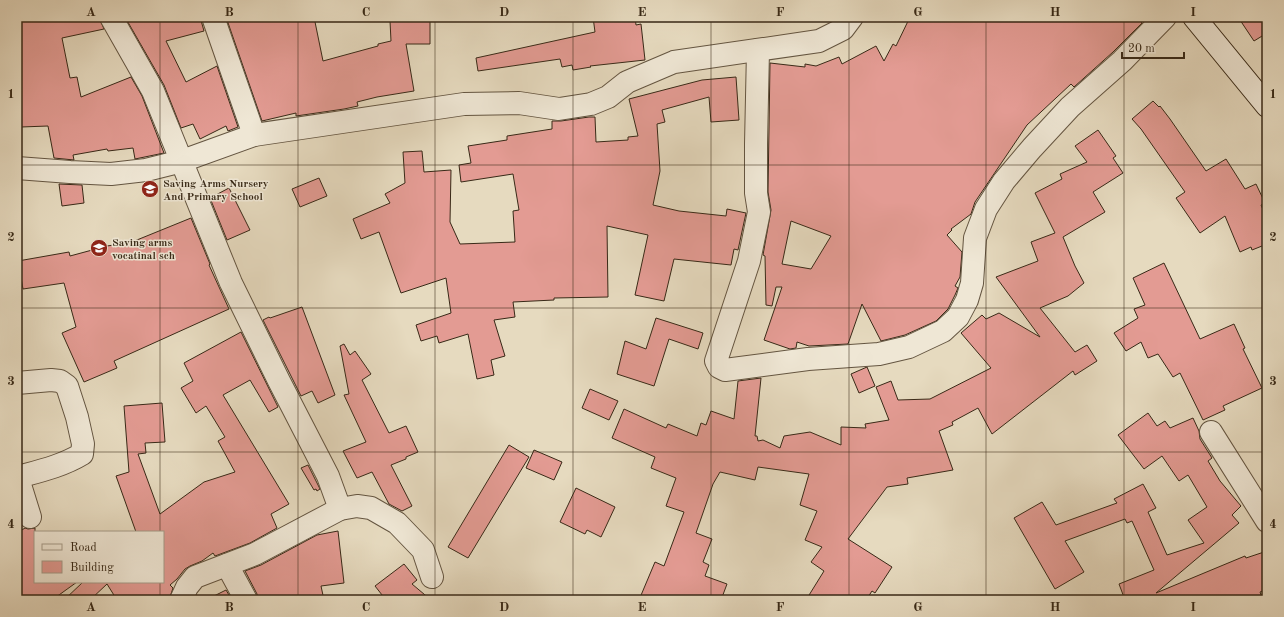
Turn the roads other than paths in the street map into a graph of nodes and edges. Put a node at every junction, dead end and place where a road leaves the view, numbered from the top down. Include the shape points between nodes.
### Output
1 (111, 17) edge
2 (213, 17) edge
3 (852, 17) edge
4 (1165, 17) edge
5 (1194, 17) edge
6 (758, 50) junction
7 (1267, 106) edge
8 (254, 135) junction
9 (182, 162) junction
10 (17, 168) edge
11 (17, 383) edge
12 (1211, 432) dead end
13 (17, 476) edge
14 (340, 509) junction
15 (30, 517) dead end
16 (1267, 521) edge
17 (227, 565) junction
18 (432, 577) dead end
19 (181, 600) edge
20 (246, 600) edge

1 - 9 street via 153,91
2 - 8 street
3 - 6 street via 843,29 819,41
4 - 6 street via 1122,61 1070,107 1004,181 986,209 975,238 972,283 967,300 958,317 943,331 909,347 879,354 808,359 725,370 719,367 716,361 749,261 759,212 756,193
5 - 7 street
6 - 8 street via 674,62 627,82 608,97 591,104 559,109 519,103 464,104
8 - 9 street
9 - 10 street via 110,174
9 - 14 street via 231,282 328,476
11 - 13 street via 51,380 60,381 67,386 83,444 82,454 74,459 51,469
12 - 16 street
13 - 15 street
14 - 17 street via 255,554
14 - 18 street via 357,506 371,508 397,523 422,550
17 - 19 street via 195,577
17 - 20 street

